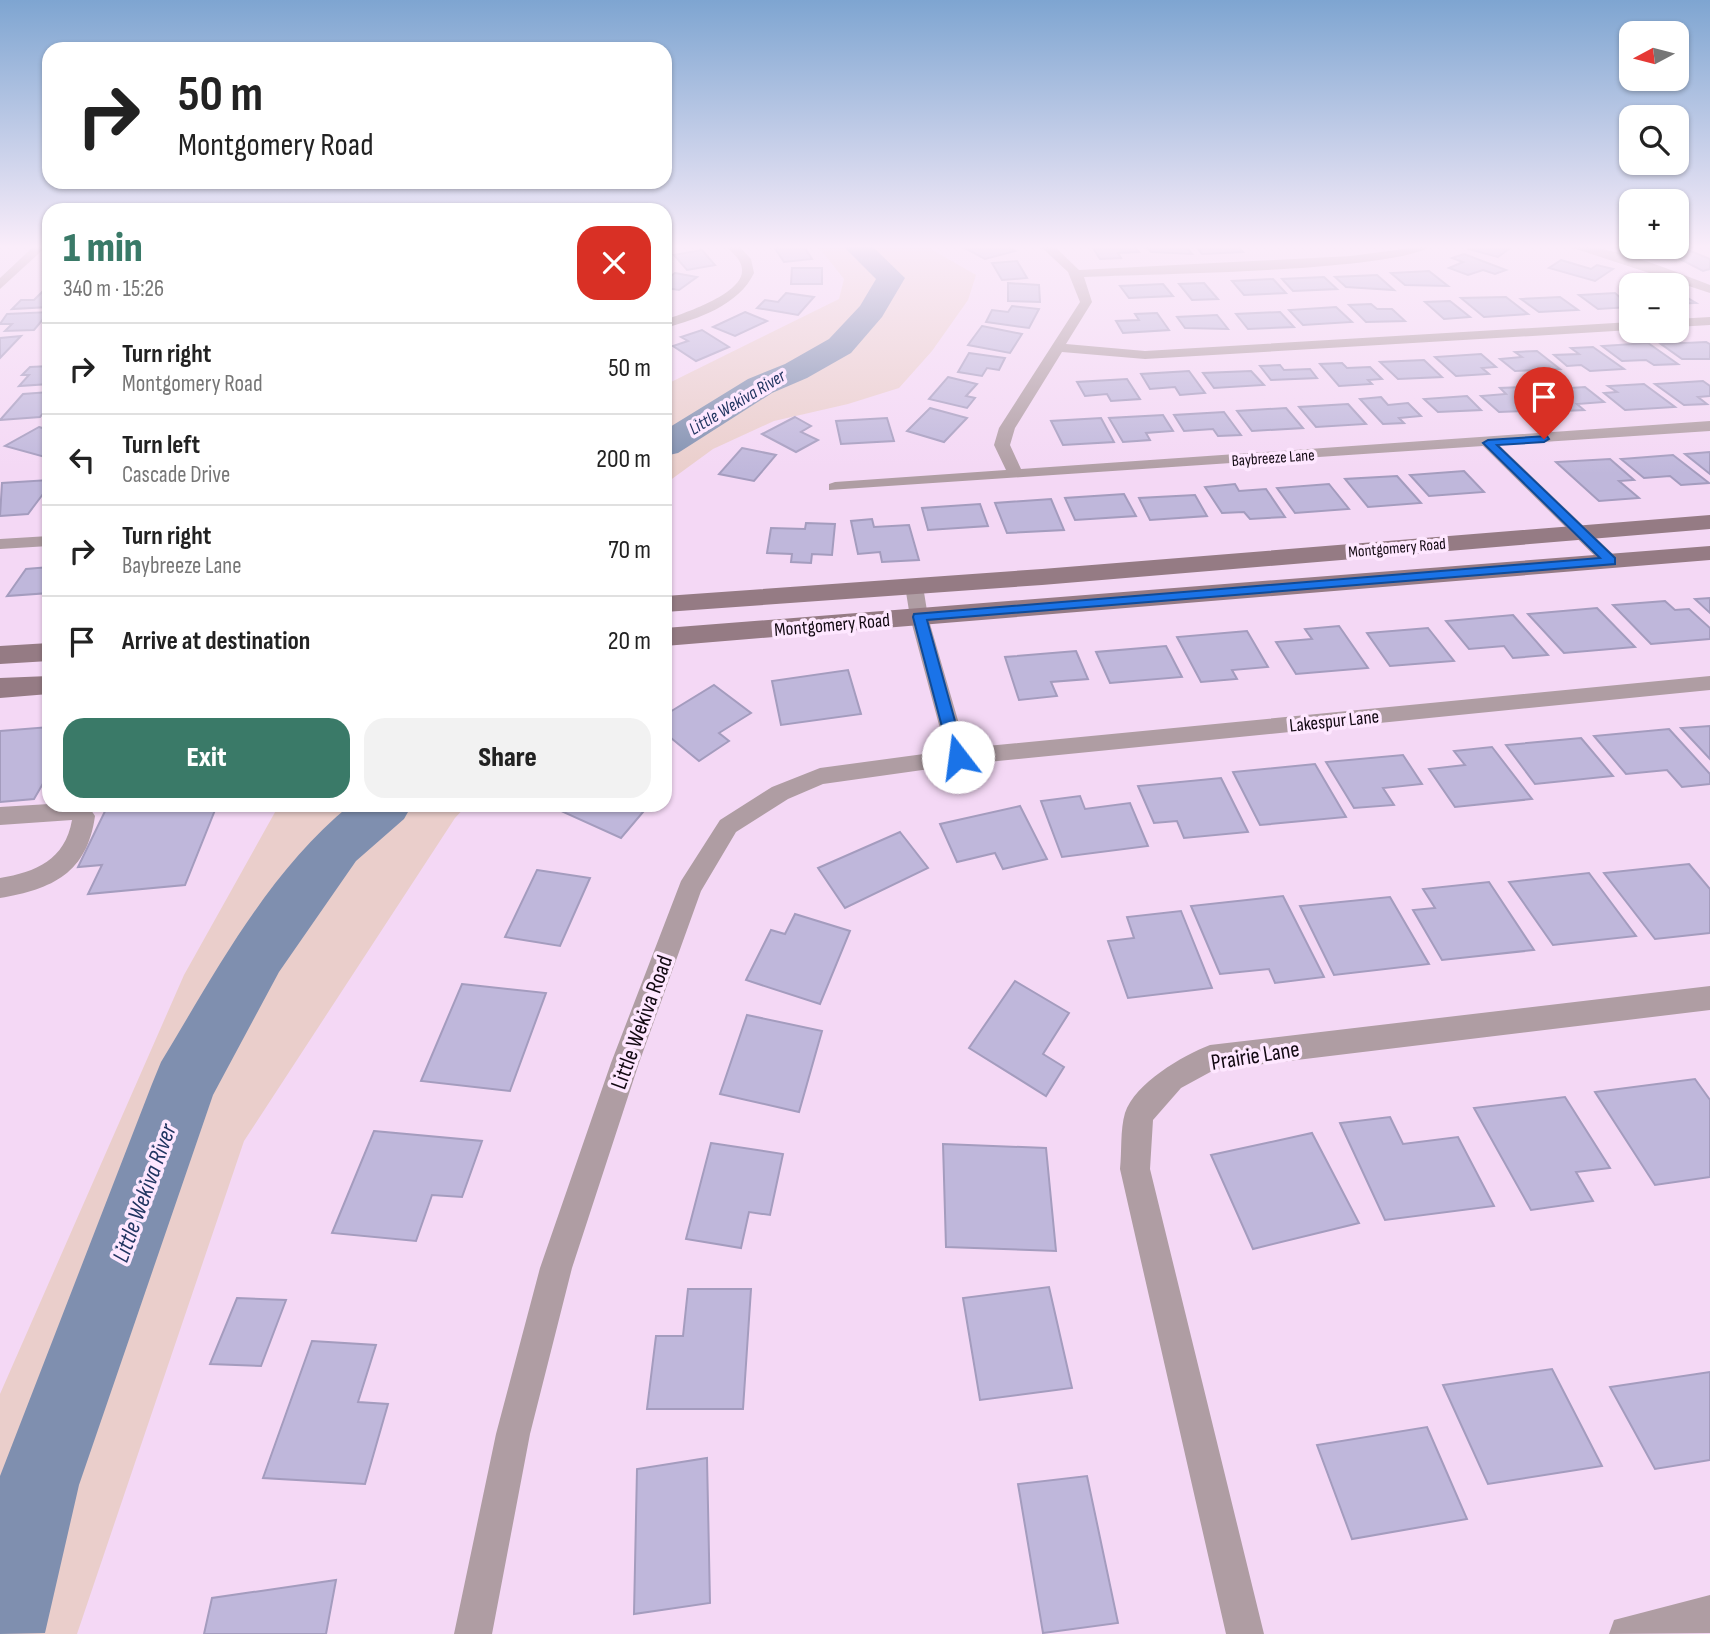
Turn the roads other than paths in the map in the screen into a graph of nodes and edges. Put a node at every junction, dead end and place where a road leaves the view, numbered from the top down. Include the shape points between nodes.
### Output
1 (1074, 321) edge
2 (1619, 327) edge
3 (1057, 347) junction
4 (1710, 426) edge
5 (1488, 443) junction
6 (1016, 475) junction
7 (835, 487) dead end
8 (1710, 522) edge
9 (1578, 532) junction
10 (42, 541) edge
11 (0, 544) edge
12 (1710, 553) edge
13 (1610, 561) junction
14 (914, 586) junction
15 (672, 603) edge
16 (919, 617) junction
17 (672, 636) edge
18 (42, 652) edge
19 (0, 655) edge
20 (1710, 683) edge
21 (42, 685) edge
22 (0, 688) edge
23 (958, 757) junction
24 (58, 812) edge
25 (75, 812) edge
26 (0, 816) edge
27 (0, 888) edge
28 (1710, 999) edge
29 (1710, 1614) edge
30 (473, 1634) edge
31 (1245, 1634) edge
32 (1628, 1634) edge

1 - 3 street
2 - 3 street via 1145,355
3 - 6 street via 1004,437 1002,445
4 - 5 street, Baybreeze Lane
5 - 6 street, Baybreeze Lane
5 - 9 street
6 - 7 street, Baybreeze Lane
8 - 9 main road, Montgomery Road
9 - 13 street
9 - 14 main road, Montgomery Road
10 - 11 street
12 - 13 main road, Montgomery Road
13 - 16 main road, Montgomery Road
14 - 15 main road, Montgomery Road
14 - 16 street
16 - 17 main road, Montgomery Road
16 - 23 street
18 - 19 main road
20 - 23 street, Lakespur Lane
21 - 22 main road
23 - 30 street, Little Wekiva Road via 820,776 780,793 727,826 690,888 556,1268 513,1434
24 - 26 street
25 - 27 street via 84,816 83,831 60,868 45,879
28 - 31 street, Prairie Lane via 1210,1058 1171,1079 1139,1115 1135,1169
29 - 32 street

